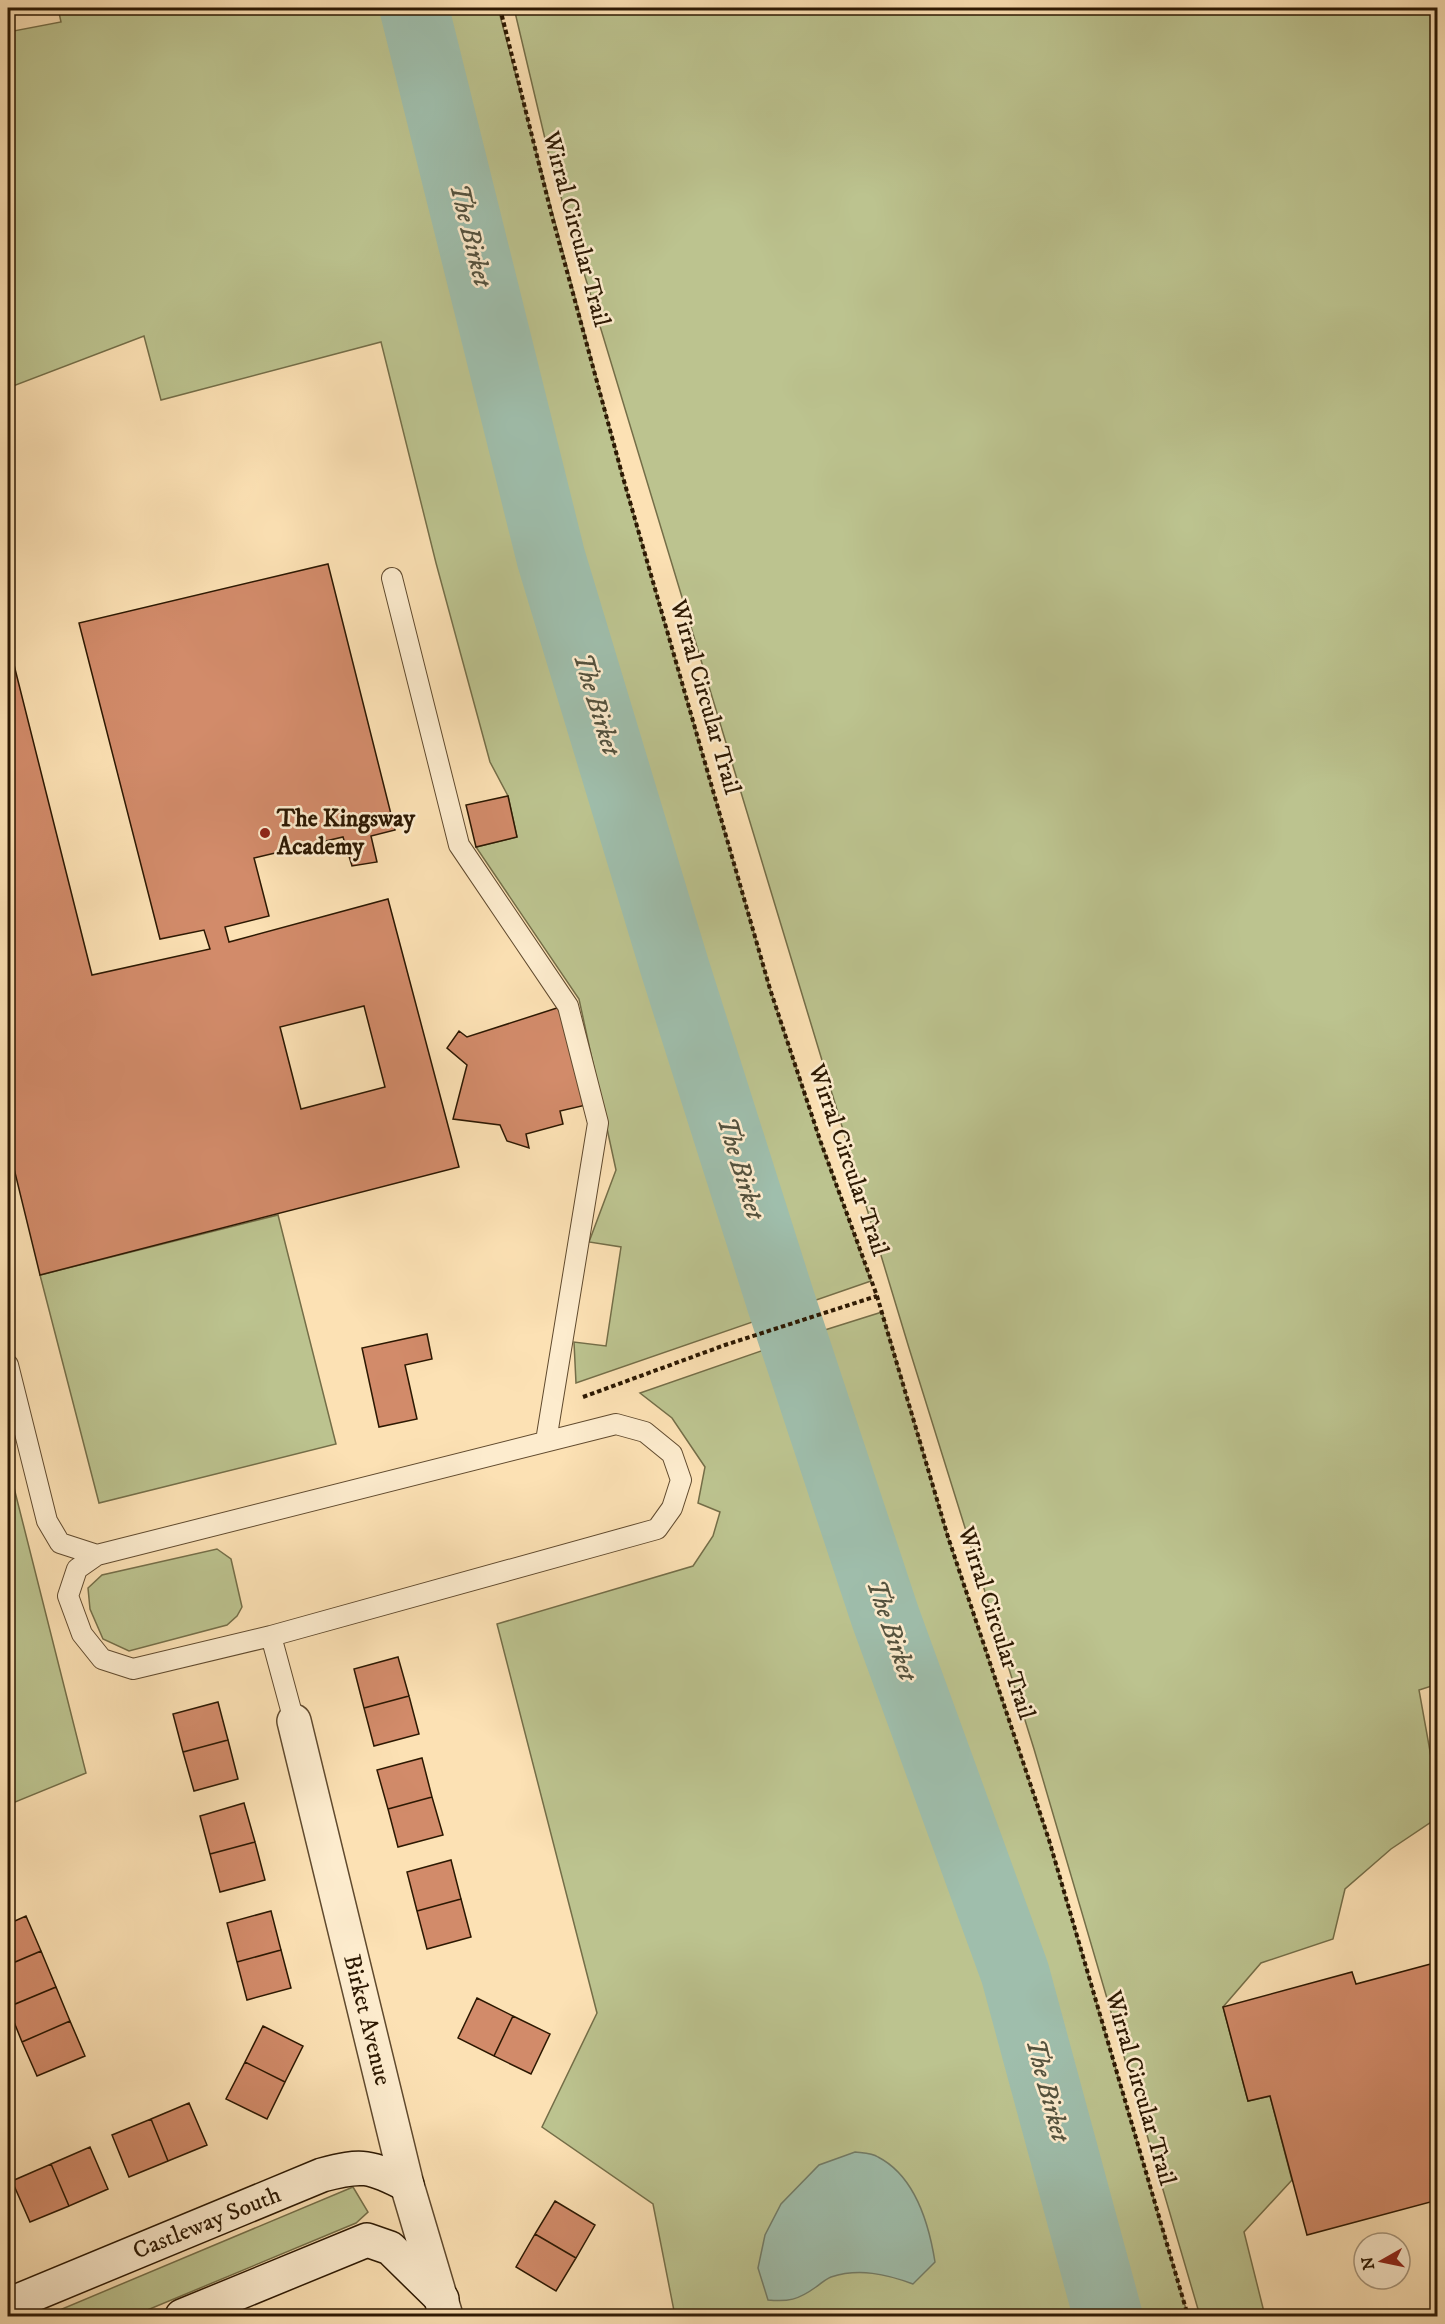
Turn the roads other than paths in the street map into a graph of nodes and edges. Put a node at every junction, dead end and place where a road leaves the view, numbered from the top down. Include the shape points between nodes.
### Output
1 (392, 578) dead end
2 (8, 1365) edge
3 (546, 1442) junction
4 (97, 1555) junction
5 (271, 1636) junction
6 (294, 1721) joint
7 (407, 2185) junction
8 (15, 2301) edge
9 (444, 2308) edge
10 (182, 2316) edge

1 - 3 lane via 459,846 568,1005 598,1123
2 - 4 lane via 47,1521 60,1543
3 - 4 lane
3 - 5 lane via 616,1424 645,1432 672,1454 681,1480 672,1508 657,1529
4 - 5 lane via 77,1569 68,1596 82,1634 102,1659 133,1669
5 - 6 lane
6 - 7 street, Birket Avenue
7 - 8 street, Castleway South via 380,2170 350,2167 322,2175
7 - 9 street, Birket Avenue
9 - 10 street via 390,2248 367,2240

